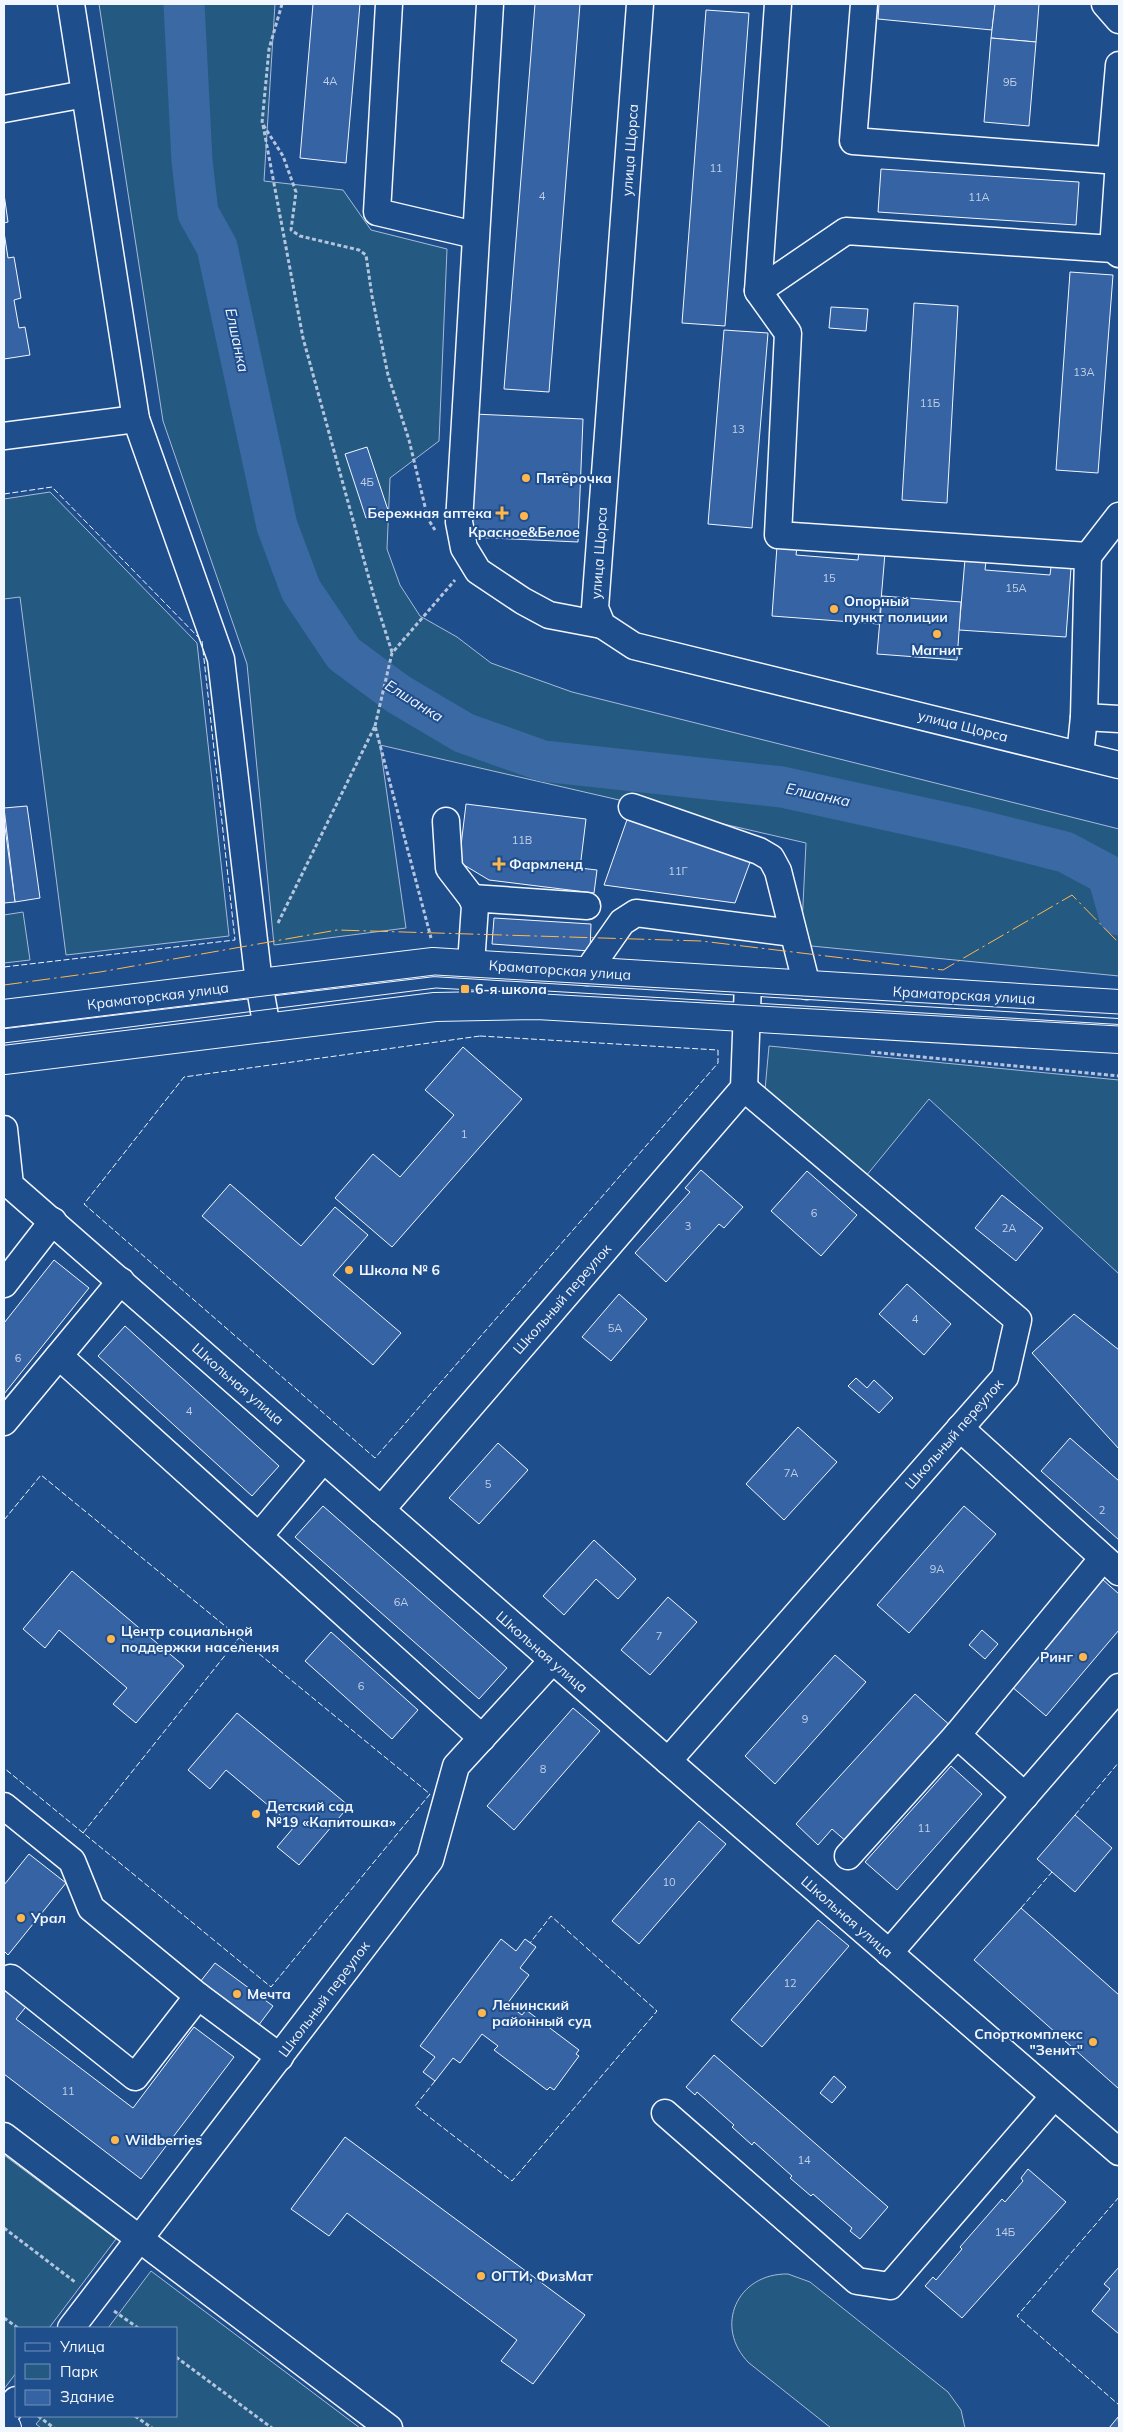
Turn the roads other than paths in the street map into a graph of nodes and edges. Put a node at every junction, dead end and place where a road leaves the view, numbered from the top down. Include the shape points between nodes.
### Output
1 (71, 4) edge
2 (389, 4) edge
3 (490, 4) edge
4 (640, 4) edge
5 (778, 4) edge
6 (864, 4) edge
7 (1105, 4) edge
8 (1119, 20) edge
9 (1119, 64) edge
10 (85, 94) junction
11 (4, 109) edge
12 (1119, 161) edge
13 (475, 235) junction
14 (1116, 251) edge
15 (758, 291) junction
16 (136, 419) junction
17 (4, 436) edge
18 (1119, 516) edge
19 (1088, 556) junction
20 (602, 625) junction
21 (1084, 717) junction
22 (1119, 719) edge
23 (1080, 755) junction
24 (1119, 765) edge
25 (632, 807) dead end
26 (446, 821) dead end
27 (472, 898) junction
28 (587, 906) dead end
29 (793, 933) junction
30 (471, 964) junction
31 (587, 972) junction
32 (259, 983) junction
33 (748, 983) junction
34 (807, 986) junction
35 (1119, 1004) edge
36 (4, 1014) edge
37 (746, 1017) junction
38 (267, 1028) junction
39 (1119, 1038) edge
40 (4, 1060) edge
41 (744, 1088) junction
42 (4, 1128) edge
43 (7, 1189) edge
44 (53, 1221) junction
45 (121, 1281) junction
46 (4, 1284) edge
47 (59, 1356) junction
48 (4, 1422) edge
49 (960, 1428) junction
50 (324, 1460) junction
51 (381, 1510) junction
52 (259, 1536) junction
53 (1111, 1565) edge
54 (552, 1660) junction
55 (1119, 1687) edge
56 (957, 1735) junction
57 (482, 1738) junction
58 (668, 1761) junction
59 (1025, 1796) junction
60 (4, 1806) edge
61 (848, 1856) dead end
62 (889, 1953) junction
63 (11, 1978) dead end
64 (198, 1996) junction
65 (280, 2057) junction
66 (1054, 2096) junction
67 (665, 2112) dead end
68 (4, 2136) edge
69 (1119, 2152) edge
70 (141, 2238) junction
71 (72, 2327) edge
72 (15, 2401) edge
73 (4, 2416) edge
74 (4, 2426) edge
75 (7, 2428) edge
76 (389, 2428) edge

1 - 10 street
2 - 13 street via 376,212
3 - 13 street
4 - 20 street, улица Щорса via 595,608
5 - 15 street
6 - 12 street via 853,141
7 - 8 street
9 - 12 street via 1112,146
10 - 11 street
10 - 16 street
12 - 14 street
13 - 20 street via 459,522 464,548 478,571 523,601 549,615
14 - 15 street via 846,231
15 - 19 street via 788,333 778,536
16 - 17 street
16 - 32 street via 221,660
18 - 19 street
19 - 21 street
20 - 23 street, улица Щорса via 634,646
21 - 22 street
21 - 23 street
23 - 24 street, улица Щорса
25 - 29 street via 771,858 778,871
26 - 27 street via 449,868
27 - 28 street
27 - 30 street via 475,906
29 - 31 street via 636,913 622,922
29 - 34 street
30 - 31 main road, Краматорская улица
30 - 32 main road, Краматорская улица via 433,962
31 - 33 main road, Краматорская улица
32 - 36 main road, Краматорская улица
32 - 38 street
33 - 34 main road, Краматорская улица
33 - 37 street
34 - 35 main road, Краматорская улица
37 - 38 main road via 537,1005 435,1007
37 - 39 main road
37 - 41 street
38 - 40 main road
41 - 49 street, Школьный переулок via 1018,1320 1005,1377
41 - 51 street, Школьный переулок
42 - 43 street, Школьная улица
43 - 44 street, Школьная улица
44 - 45 street, Школьная улица
44 - 46 street
45 - 47 street
45 - 50 street, Школьная улица
47 - 48 street
47 - 52 street
49 - 53 street
49 - 58 street, Школьный переулок
50 - 51 street, Школьная улица
50 - 52 street
51 - 54 street, Школьная улица
52 - 57 street
53 - 56 street
54 - 57 street, Школьный переулок
54 - 58 street, Школьная улица
55 - 59 street
56 - 59 street
56 - 61 street
57 - 65 street, Школьный переулок via 456,1766 430,1860
58 - 62 street, Школьная улица
59 - 62 street
60 - 64 street via 72,1861 91,1908
62 - 66 street, Школьная улица
63 - 64 street via 135,2077
64 - 65 street
65 - 70 street, Школьный переулок
66 - 67 street via 890,2286 857,2281
66 - 69 street, Школьная улица
68 - 70 street
70 - 71 street, Школьный переулок
70 - 76 street
72 - 73 street
74 - 75 main road

